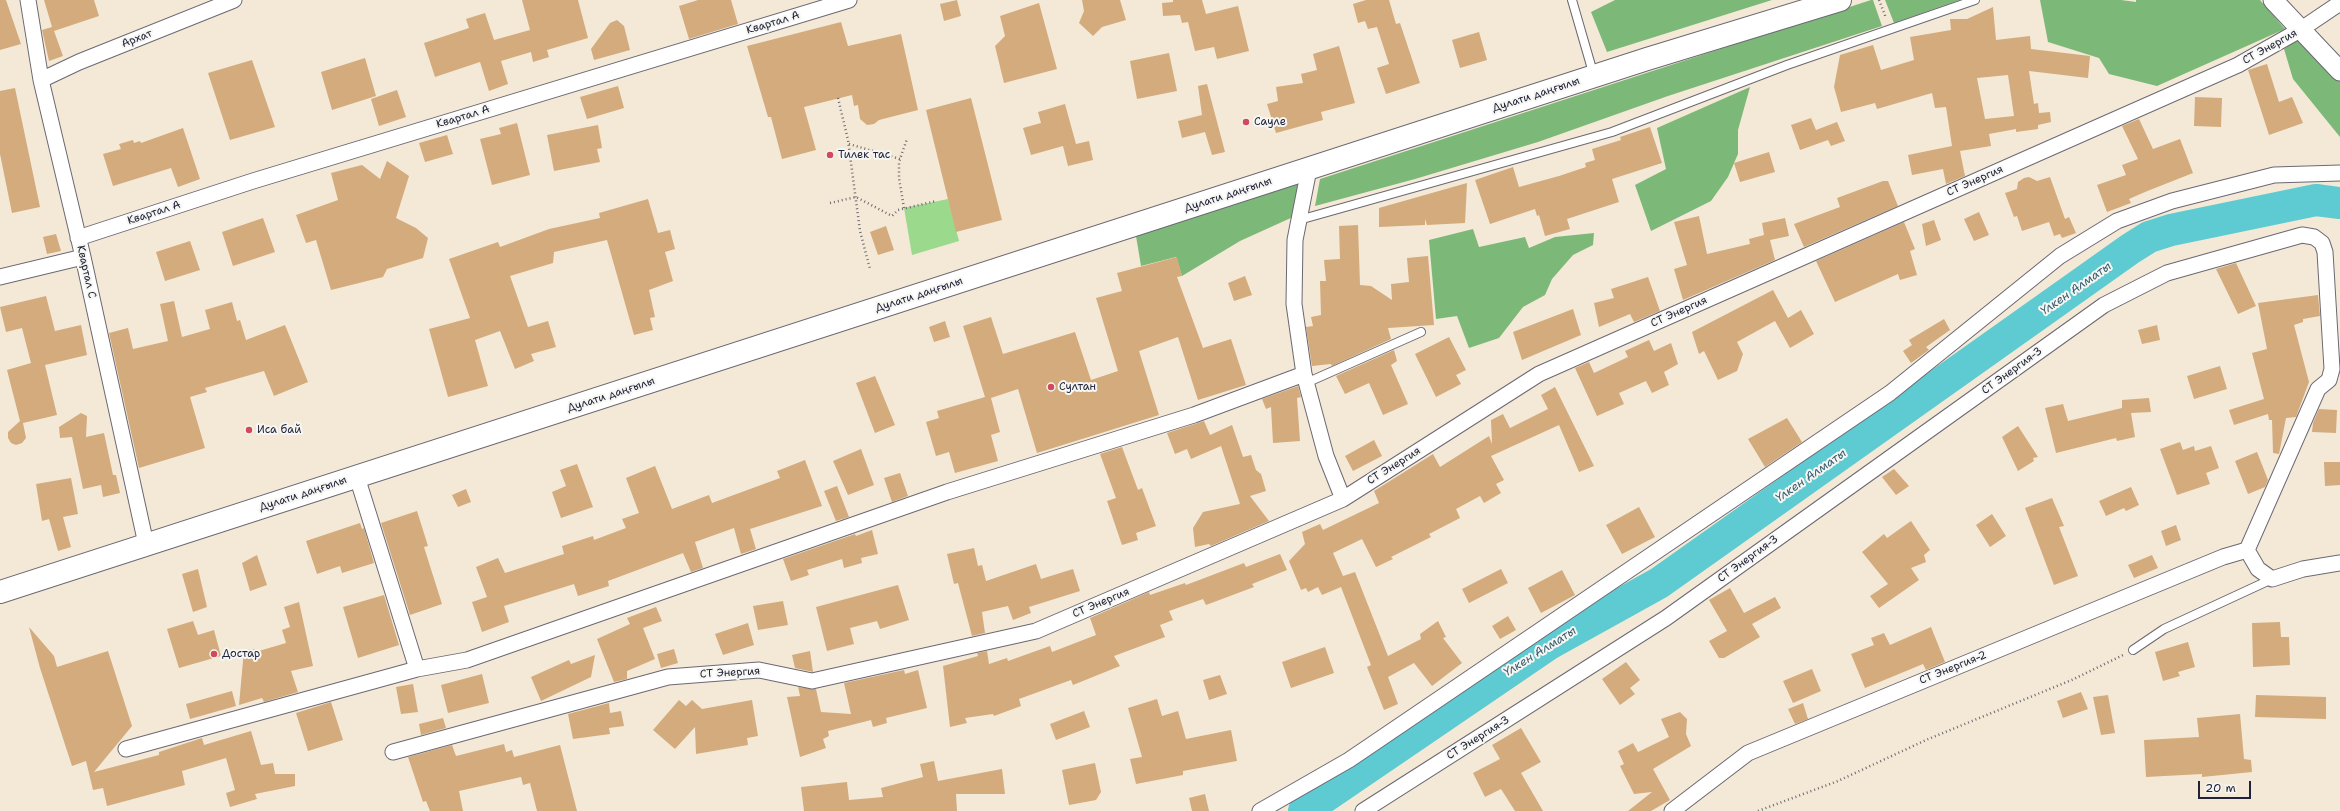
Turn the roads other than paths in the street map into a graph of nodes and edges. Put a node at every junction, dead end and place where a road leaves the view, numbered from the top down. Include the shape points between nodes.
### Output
1 (28, 0) edge
2 (234, 0) edge
3 (849, 0) edge
4 (1572, 0) edge
5 (1840, 0) edge
6 (1975, 0) edge
7 (2273, 0) edge
8 (2340, 5) edge
9 (2300, 30) junction
10 (2340, 71) edge
11 (1594, 76) junction
12 (41, 80) junction
13 (1309, 169) junction
14 (2340, 173) edge
15 (1299, 220) junction
16 (78, 238) junction
17 (83, 257) junction
18 (0, 277) edge
19 (1421, 332) dead end
20 (1305, 379) junction
21 (357, 477) junction
22 (1344, 499) junction
23 (146, 544) junction
24 (2247, 550) junction
25 (2340, 563) edge
26 (2272, 579) junction
27 (0, 592) edge
28 (2133, 650) road end
29 (417, 668) junction
30 (126, 749) dead end
31 (393, 752) dead end
32 (1260, 811) edge
33 (1363, 811) edge
34 (1672, 811) edge

1 - 12 street, Квартал С
2 - 12 street, Архат via 79,62
3 - 16 street, Квартал А via 261,179
4 - 11 lane
5 - 11 main road, Дулати даңғылы
6 - 15 lane via 1786,65 1612,132
7 - 9 street
8 - 9 street, СТ Энергия via 2337,4
9 - 10 street
9 - 22 street, СТ Энергия via 2238,65 1539,374
11 - 13 main road, Дулати даңғылы
12 - 16 street, Квартал С
13 - 15 street
13 - 21 main road, Дулати даңғылы
14 - 32 street via 2274,175 2172,201 2117,221 2060,256 1884,398 1356,756
15 - 20 street via 1295,240 1294,304
16 - 17 street, Квартал С
17 - 18 street
17 - 23 street, Квартал С
19 - 20 lane
20 - 22 street via 1326,456
20 - 29 street via 947,492 467,660
21 - 23 main road, Дулати даңғылы
21 - 29 street
22 - 31 street, СТ Энергия via 1036,631 812,681 759,670 668,677
23 - 27 main road, Дулати даңғылы
24 - 26 street via 2258,569
24 - 33 street, СТ Энергия-3 via 2318,389 2329,380 2332,369 2325,252 2322,243 2314,237 2302,235 2167,273 2104,305 1666,618
24 - 34 street, СТ Энергия-2 via 2223,557 1748,753
25 - 26 street via 2303,569
26 - 28 lane via 2164,629
29 - 30 street

